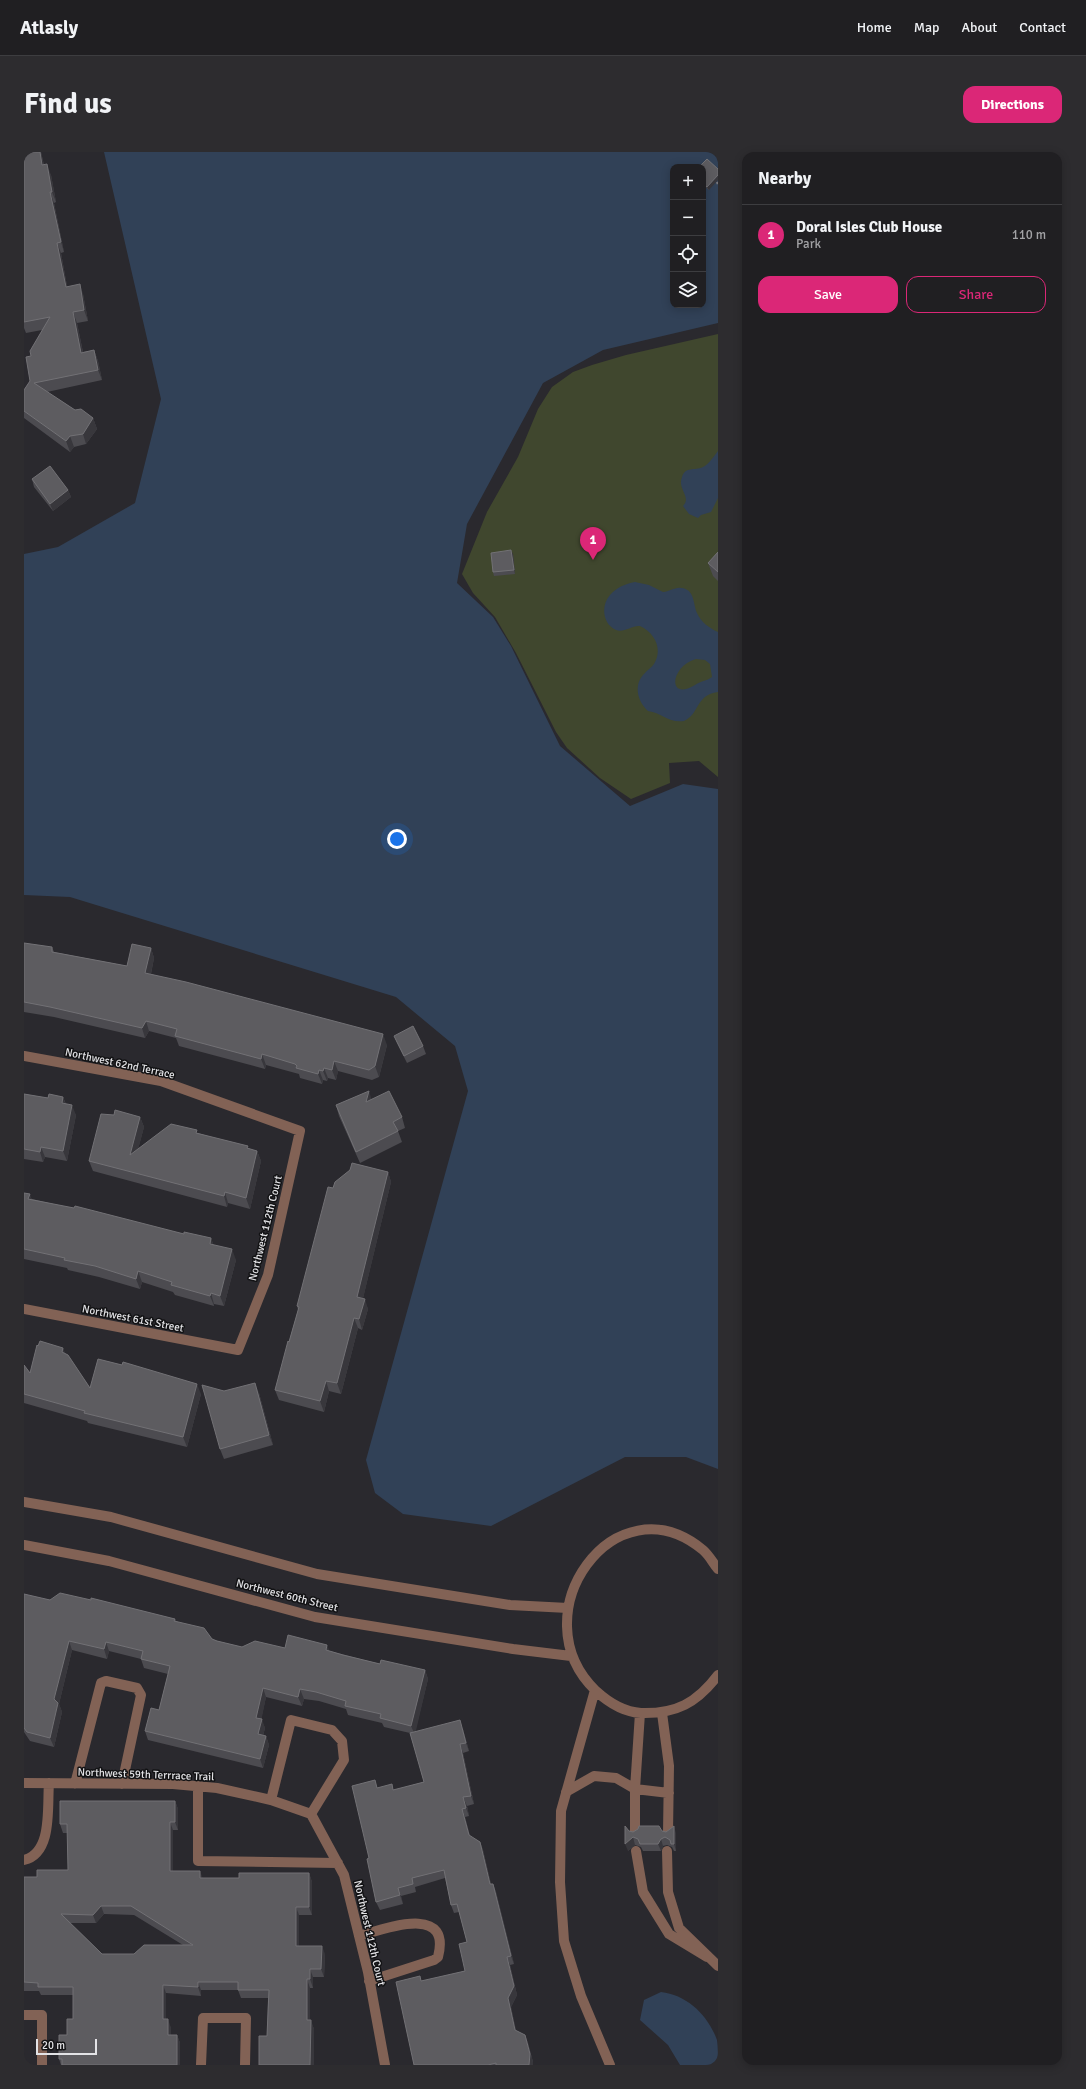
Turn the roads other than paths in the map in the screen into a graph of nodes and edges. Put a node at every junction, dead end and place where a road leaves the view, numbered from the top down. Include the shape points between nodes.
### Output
1 (24, 1056) edge
2 (300, 1131) joint
3 (24, 1309) edge
4 (238, 1350) joint
5 (24, 1502) edge
6 (24, 1545) edge
7 (718, 1569) edge
8 (568, 1608) junction
9 (572, 1656) junction
10 (718, 1676) edge
11 (596, 1690) junction
12 (640, 1713) junction
13 (662, 1713) junction
14 (24, 1783) edge
15 (49, 1783) junction
16 (75, 1784) junction
17 (122, 1784) junction
18 (198, 1786) junction
19 (635, 1789) junction
20 (566, 1792) junction
21 (669, 1793) junction
22 (271, 1800) junction
23 (311, 1814) junction
24 (635, 1833) edge
25 (668, 1833) edge
26 (636, 1851) dead end
27 (667, 1851) dead end
28 (24, 1860) edge
29 (338, 1863) junction
30 (359, 1936) junction
31 (707, 1957) junction
32 (718, 1966) edge
33 (370, 1981) junction
34 (24, 2015) edge
35 (42, 2065) edge
36 (201, 2065) edge
37 (245, 2065) edge
38 (385, 2065) edge
39 (610, 2065) edge

1 - 2 street, Northwest 62nd Terrace via 161,1082
2 - 4 street, Northwest 112th Court via 268,1275
3 - 4 street, Northwest 61st Street
5 - 8 street via 111,1517 317,1574 510,1605
6 - 9 street, Northwest 60th Street via 109,1561 315,1617
7 - 8 street via 703,1550 676,1534 654,1530 633,1532 611,1541 590,1559 575,1583
8 - 9 street
9 - 11 street via 586,1681
10 - 13 street via 707,1690 685,1706
11 - 12 street via 607,1701 634,1713
11 - 20 street
12 - 13 street
12 - 19 street
13 - 21 street via 669,1766
14 - 15 street, Northwest 59th Terrrace Trail
15 - 16 street, Northwest 59th Terrrace Trail
15 - 28 street via 45,1836 41,1849 32,1858
16 - 17 street, Northwest 59th Terrrace Trail
16 - 17 street via 101,1683 106,1681 137,1688 141,1695
17 - 18 street, Northwest 59th Terrrace Trail
18 - 22 street, Northwest 59th Terrrace Trail
18 - 29 street via 198,1860
19 - 20 street via 616,1778 594,1776
19 - 21 street
19 - 24 street
20 - 39 street via 561,1811 560,1882 564,1941 581,1996
21 - 25 street
22 - 23 street, Northwest 59th Terrrace Trail
22 - 23 street via 291,1720 332,1730 342,1741 344,1760
23 - 29 street, Northwest 112th Court
26 - 31 street via 643,1892 669,1934
27 - 31 street via 668,1892 679,1928
29 - 30 street, Northwest 112th Court via 344,1875
30 - 33 street, Northwest 112th Court
30 - 33 street via 399,1925 423,1923 435,1930 440,1941 438,1957 434,1960
31 - 32 street
33 - 38 street, Northwest 112th Court
34 - 35 street via 42,2015
36 - 37 street via 202,2018 246,2018

